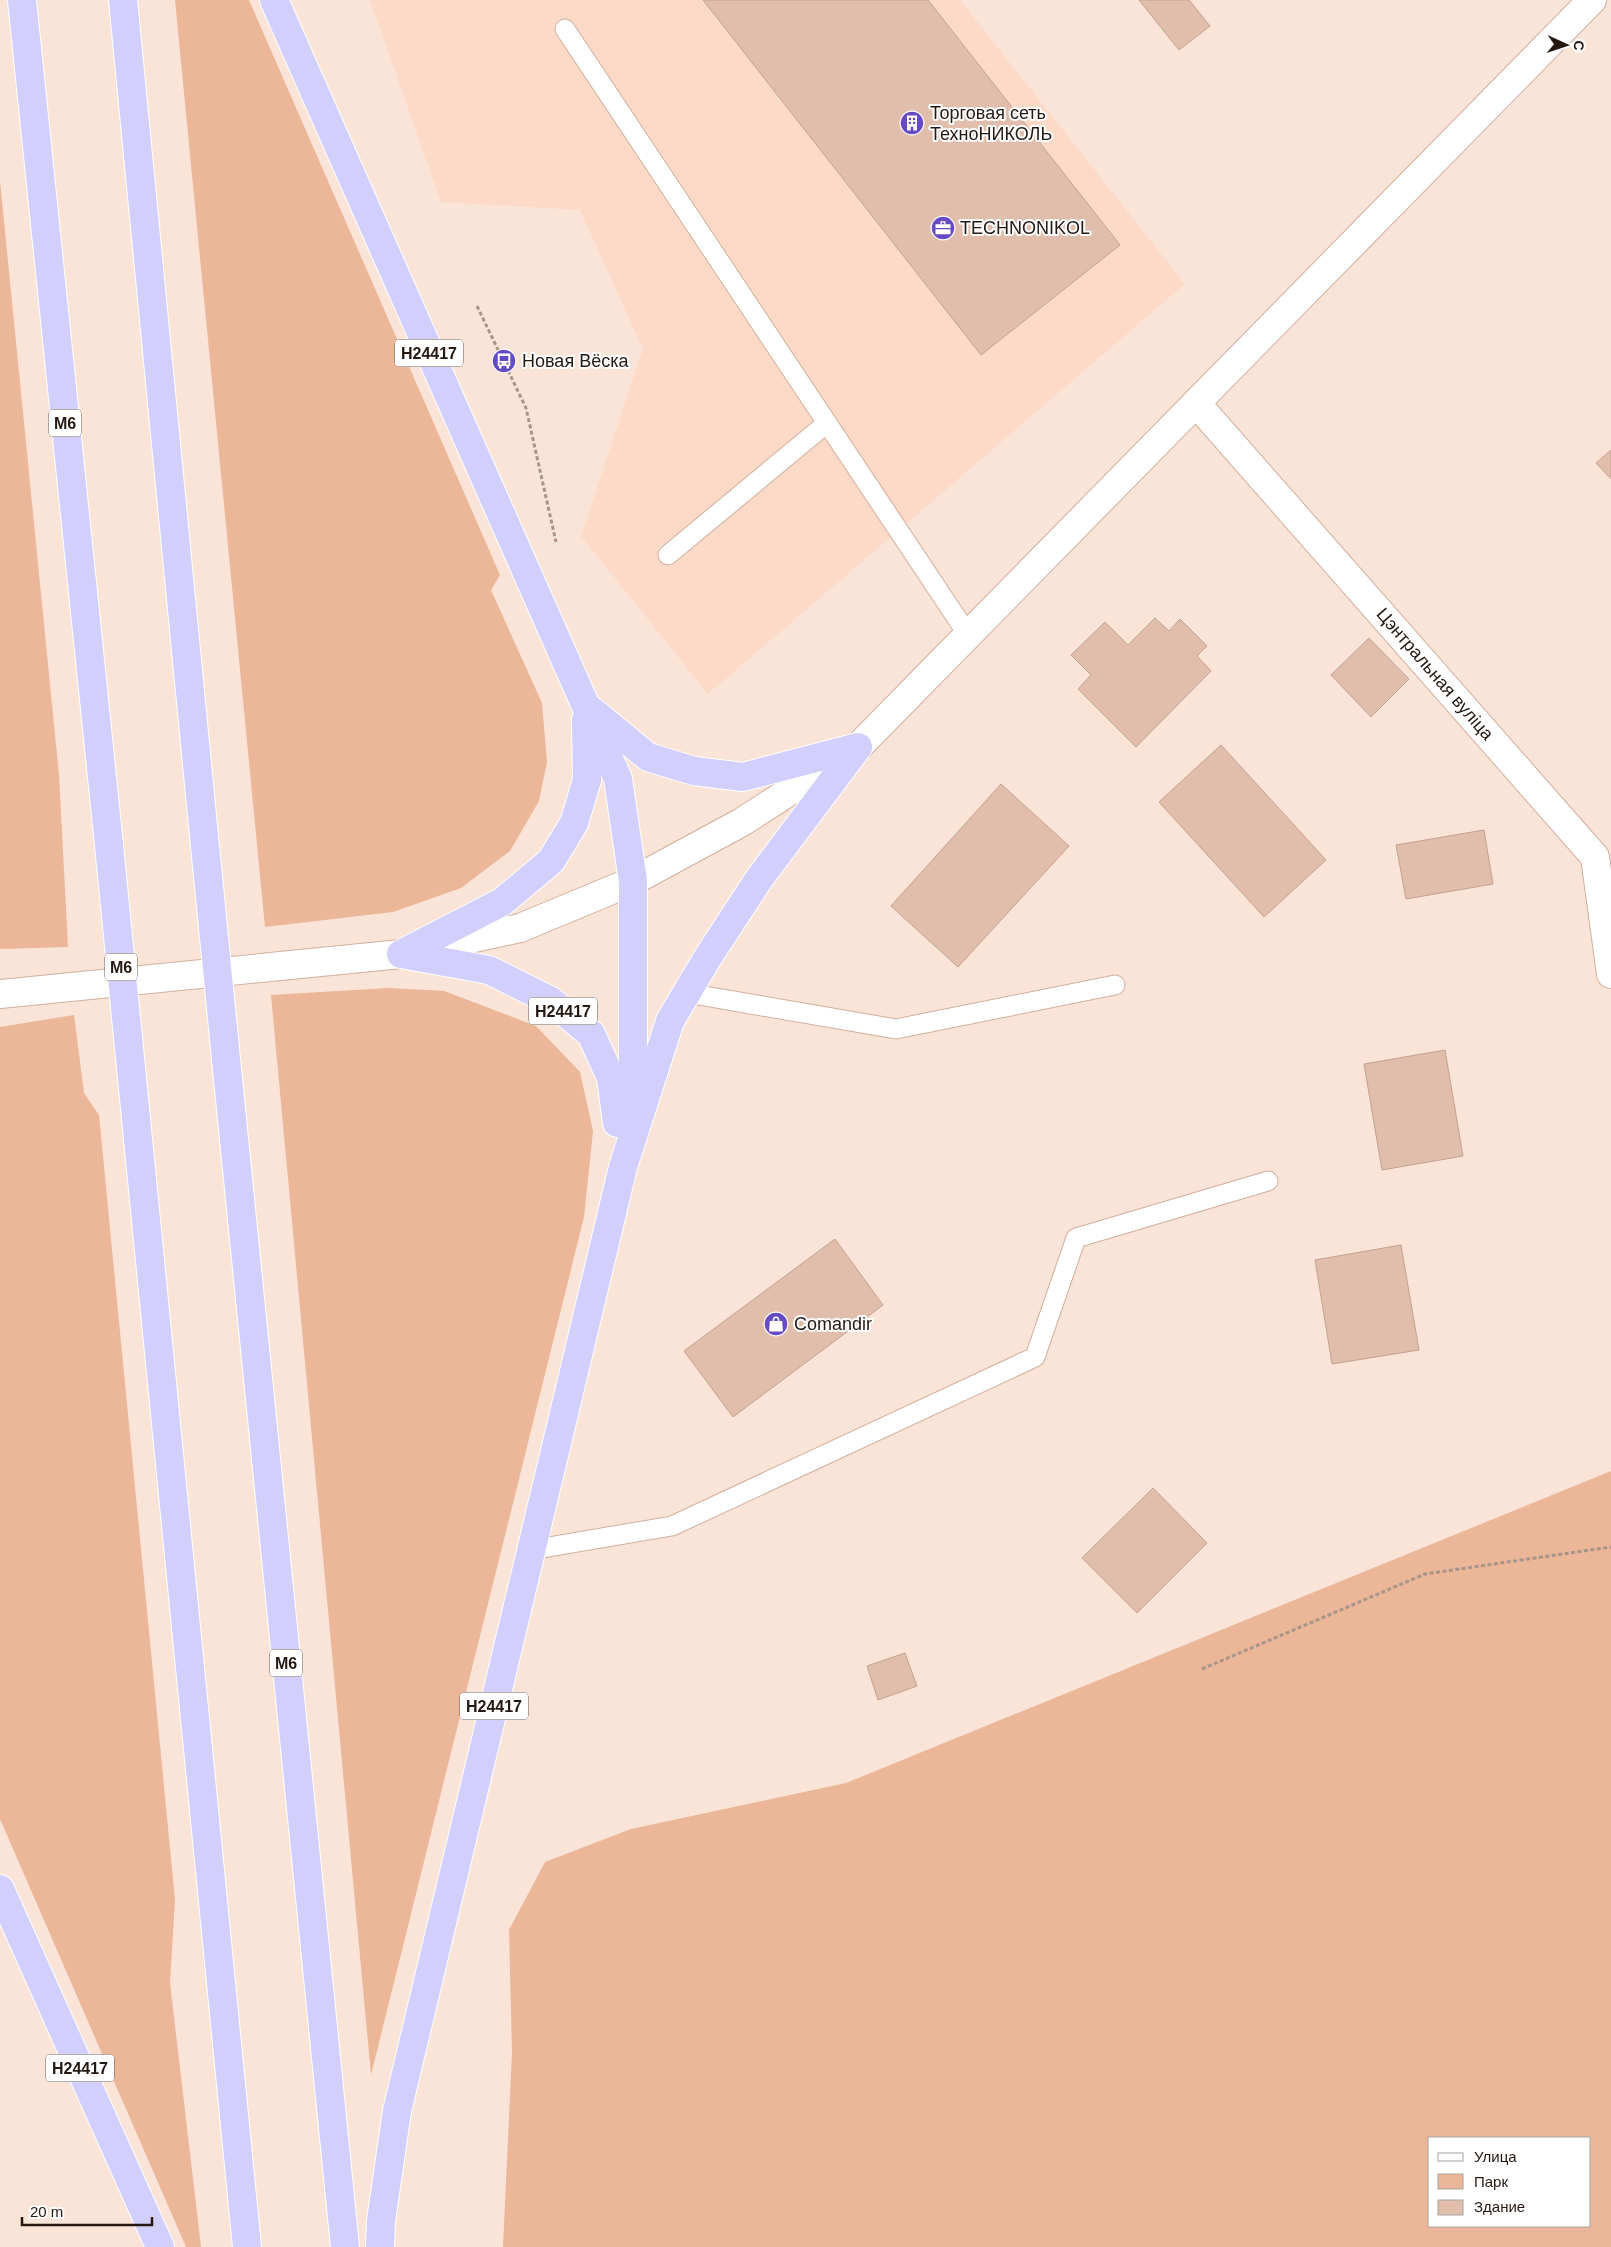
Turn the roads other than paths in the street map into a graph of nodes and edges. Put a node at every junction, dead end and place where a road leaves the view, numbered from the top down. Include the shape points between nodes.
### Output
1 (22, 0) edge
2 (123, 0) edge
3 (274, 0) edge
4 (1585, 2) edge
5 (565, 29) dead end
6 (1196, 403) junction
7 (827, 423) junction
8 (668, 555) dead end
9 (968, 635) junction
10 (586, 706) junction
11 (858, 747) junction
12 (633, 882) junction
13 (401, 954) junction
14 (1611, 974) edge
15 (1115, 985) dead end
16 (687, 993) junction
17 (0, 994) edge
18 (623, 1167) junction
19 (1268, 1181) dead end
20 (531, 1550) junction
21 (0, 1888) edge
22 (160, 2247) edge
23 (247, 2247) edge
24 (345, 2247) edge
25 (380, 2247) edge

1 - 23 highway, М6, bridge
2 - 24 highway, М6, bridge
3 - 10 highway, Н24417
4 - 6 street
5 - 7 lane
6 - 9 street
6 - 14 street, Цэнтральная вуліца via 1595,857
7 - 8 lane
7 - 9 lane
9 - 11 street
10 - 11 highway via 648,757 694,772 742,776
10 - 12 highway via 618,779
10 - 13 highway, Н24417 via 587,780 574,824 552,861 502,902
11 - 12 street via 742,822
11 - 16 highway via 759,879
12 - 13 street via 520,928
12 - 18 highway via 633,1062
13 - 17 street, Н24417
13 - 18 highway, Н24417 via 489,970 551,1001 591,1034 610,1078
15 - 16 lane via 896,1029
16 - 18 highway via 670,1021
18 - 20 highway, Н24417
19 - 20 lane via 1076,1238 1035,1357 672,1526
20 - 25 highway, Н24417 via 397,2111
21 - 22 highway, Н24417

